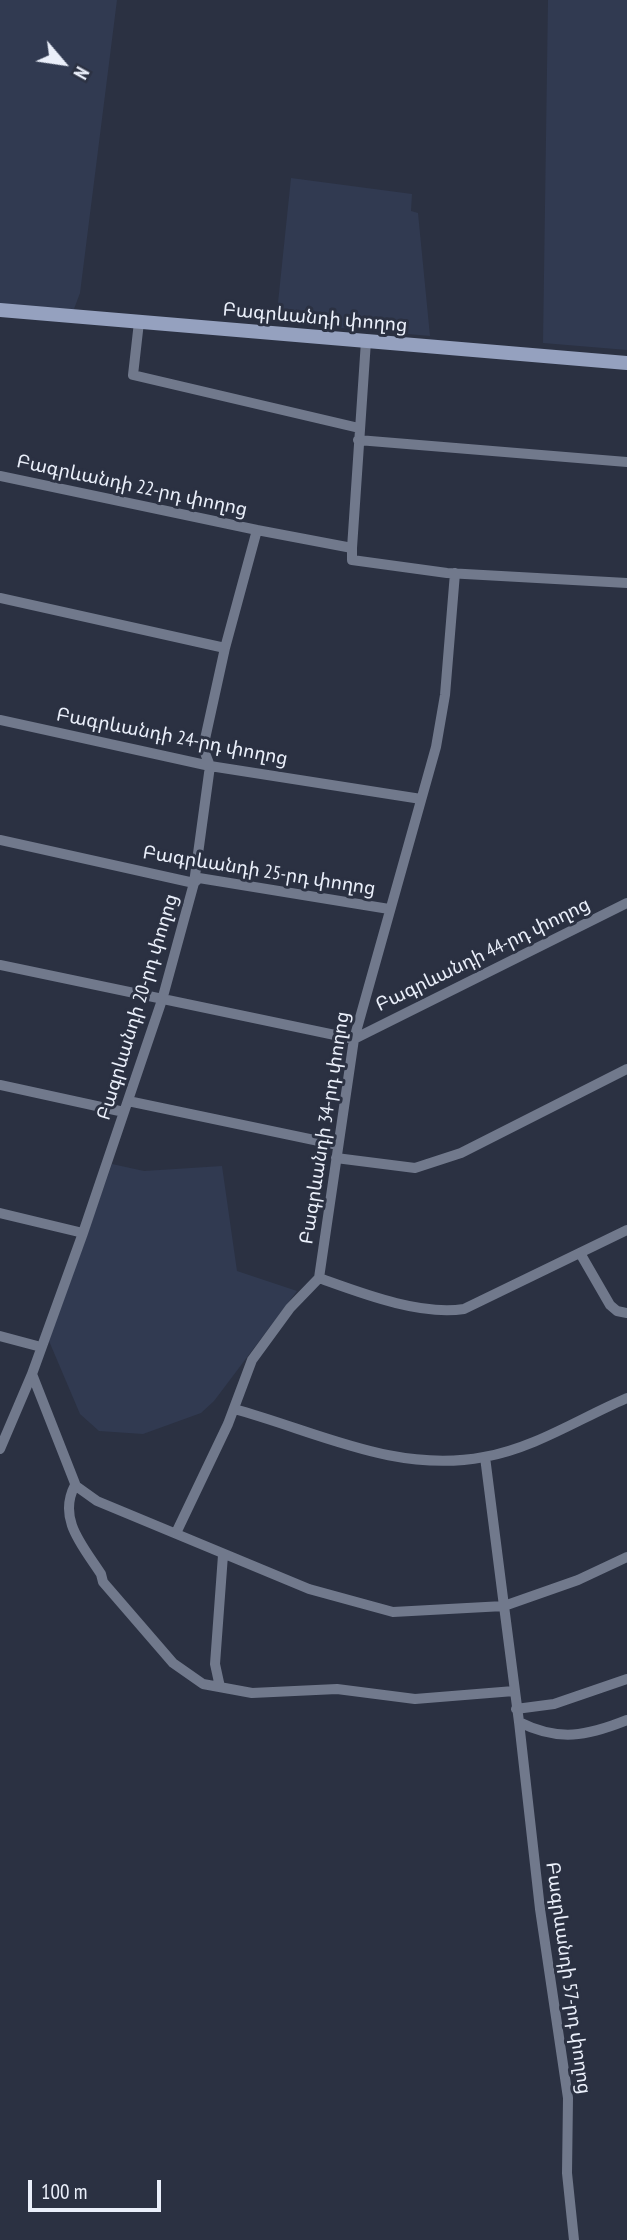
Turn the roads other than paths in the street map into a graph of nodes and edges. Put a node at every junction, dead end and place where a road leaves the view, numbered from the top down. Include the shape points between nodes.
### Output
1 (0, 310) edge
2 (139, 322) junction
3 (366, 341) junction
4 (627, 363) edge
5 (359, 428) junction
6 (358, 440) junction
7 (627, 462) edge
8 (0, 476) edge
9 (257, 530) junction
10 (352, 548) junction
11 (455, 573) junction
12 (627, 583) edge
13 (0, 598) edge
14 (225, 648) junction
15 (0, 720) edge
16 (210, 766) junction
17 (421, 799) junction
18 (0, 840) edge
19 (194, 883) junction
20 (627, 903) edge
21 (389, 909) junction
22 (0, 965) edge
23 (162, 1000) junction
24 (354, 1039) junction
25 (627, 1069) edge
26 (0, 1085) edge
27 (126, 1107) junction
28 (338, 1145) junction
29 (336, 1158) junction
30 (0, 1213) edge
31 (627, 1230) edge
32 (83, 1233) junction
33 (580, 1253) junction
34 (319, 1279) junction
35 (627, 1313) edge
36 (0, 1336) edge
37 (41, 1347) junction
38 (32, 1374) junction
39 (627, 1398) edge
40 (234, 1409) junction
41 (0, 1449) edge
42 (485, 1457) junction
43 (75, 1485) junction
44 (177, 1534) junction
45 (223, 1555) junction
46 (627, 1557) edge
47 (504, 1606) junction
48 (627, 1679) edge
49 (220, 1688) junction
50 (514, 1691) junction
51 (516, 1709) junction
52 (627, 1720) edge
53 (519, 1722) junction
54 (574, 2240) edge

1 - 2 main road, Բագրևանդի փողոց
2 - 3 main road, Բագրևանդի փողոց
2 - 5 street via 133,375
3 - 4 main road, Բագրևանդի փողոց
3 - 5 street
5 - 6 street
6 - 7 street
6 - 10 street
8 - 9 street, Բագրևանդի 22-րդ փողոց
9 - 10 street
9 - 14 street, Բագրևանդի 20-րդ փողոց
10 - 11 street via 352,560
11 - 12 street
11 - 17 street, Բագրևանդի 34-րդ փողոց via 445,695
13 - 14 street
14 - 16 street, Բագրևանդի 20-րդ փողոց via 205,739
15 - 16 street, Բագրևանդի 24-րդ փողոց
16 - 17 street, Բագրևանդի 24-րդ փողոց
16 - 19 street, Բագրևանդի 20-րդ փողոց
17 - 21 street, Բագրևանդի 34-րդ փողոց
18 - 19 street, Բագրևանդի 25-րդ փողոց
19 - 21 street, Բագրևանդի 25-րդ փողոց via 199,878
19 - 23 street, Բագրևանդի 20-րդ փողոց
20 - 24 street, Բագրևանդի 44-րդ փողոց
21 - 24 street, Բագրևանդի 34-րդ փողոց
22 - 23 street
23 - 24 street
23 - 27 street, Բագրևանդի 20-րդ փողոց
24 - 28 street, Բագրևանդի 34-րդ փողոց
25 - 29 street via 461,1153 415,1168
26 - 27 street
27 - 28 street
27 - 32 street, Բագրևանդի 20-րդ փողոց
28 - 29 street, Բագրևանդի 34-րդ փողոց
29 - 34 street, Բագրևանդի 34-րդ փողոց
30 - 32 street
31 - 33 street
32 - 37 street, Բագրևանդի 20-րդ փողոց
33 - 34 street via 464,1309 450,1311 379,1300
33 - 35 street via 610,1305
34 - 40 street via 290,1308 252,1360
36 - 37 street
37 - 38 street, Բագրևանդի 20-րդ փողոց
38 - 41 street, Բագրևանդի 20-րդ փողոց
38 - 43 street
39 - 42 street via 554,1434
40 - 42 street via 377,1454 417,1461
40 - 44 street
42 - 47 street, Բագրևանդի 57-րդ փողոց
43 - 44 street via 97,1501
43 - 49 street via 67,1514 103,1582 173,1663 203,1684
44 - 45 street
45 - 47 street via 309,1589 393,1612
45 - 49 street via 215,1664
46 - 47 street
47 - 50 street, Բագրևանդի 57-րդ փողոց
48 - 51 street via 554,1704
49 - 50 street via 252,1693 337,1689 415,1699
50 - 51 street, Բագրևանդի 57-րդ փողոց
51 - 53 street, Բագրևանդի 57-րդ փողոց
52 - 53 street via 594,1733 569,1736
53 - 54 street, Բագրևանդի 57-րդ փողոց via 568,2098 567,2173

